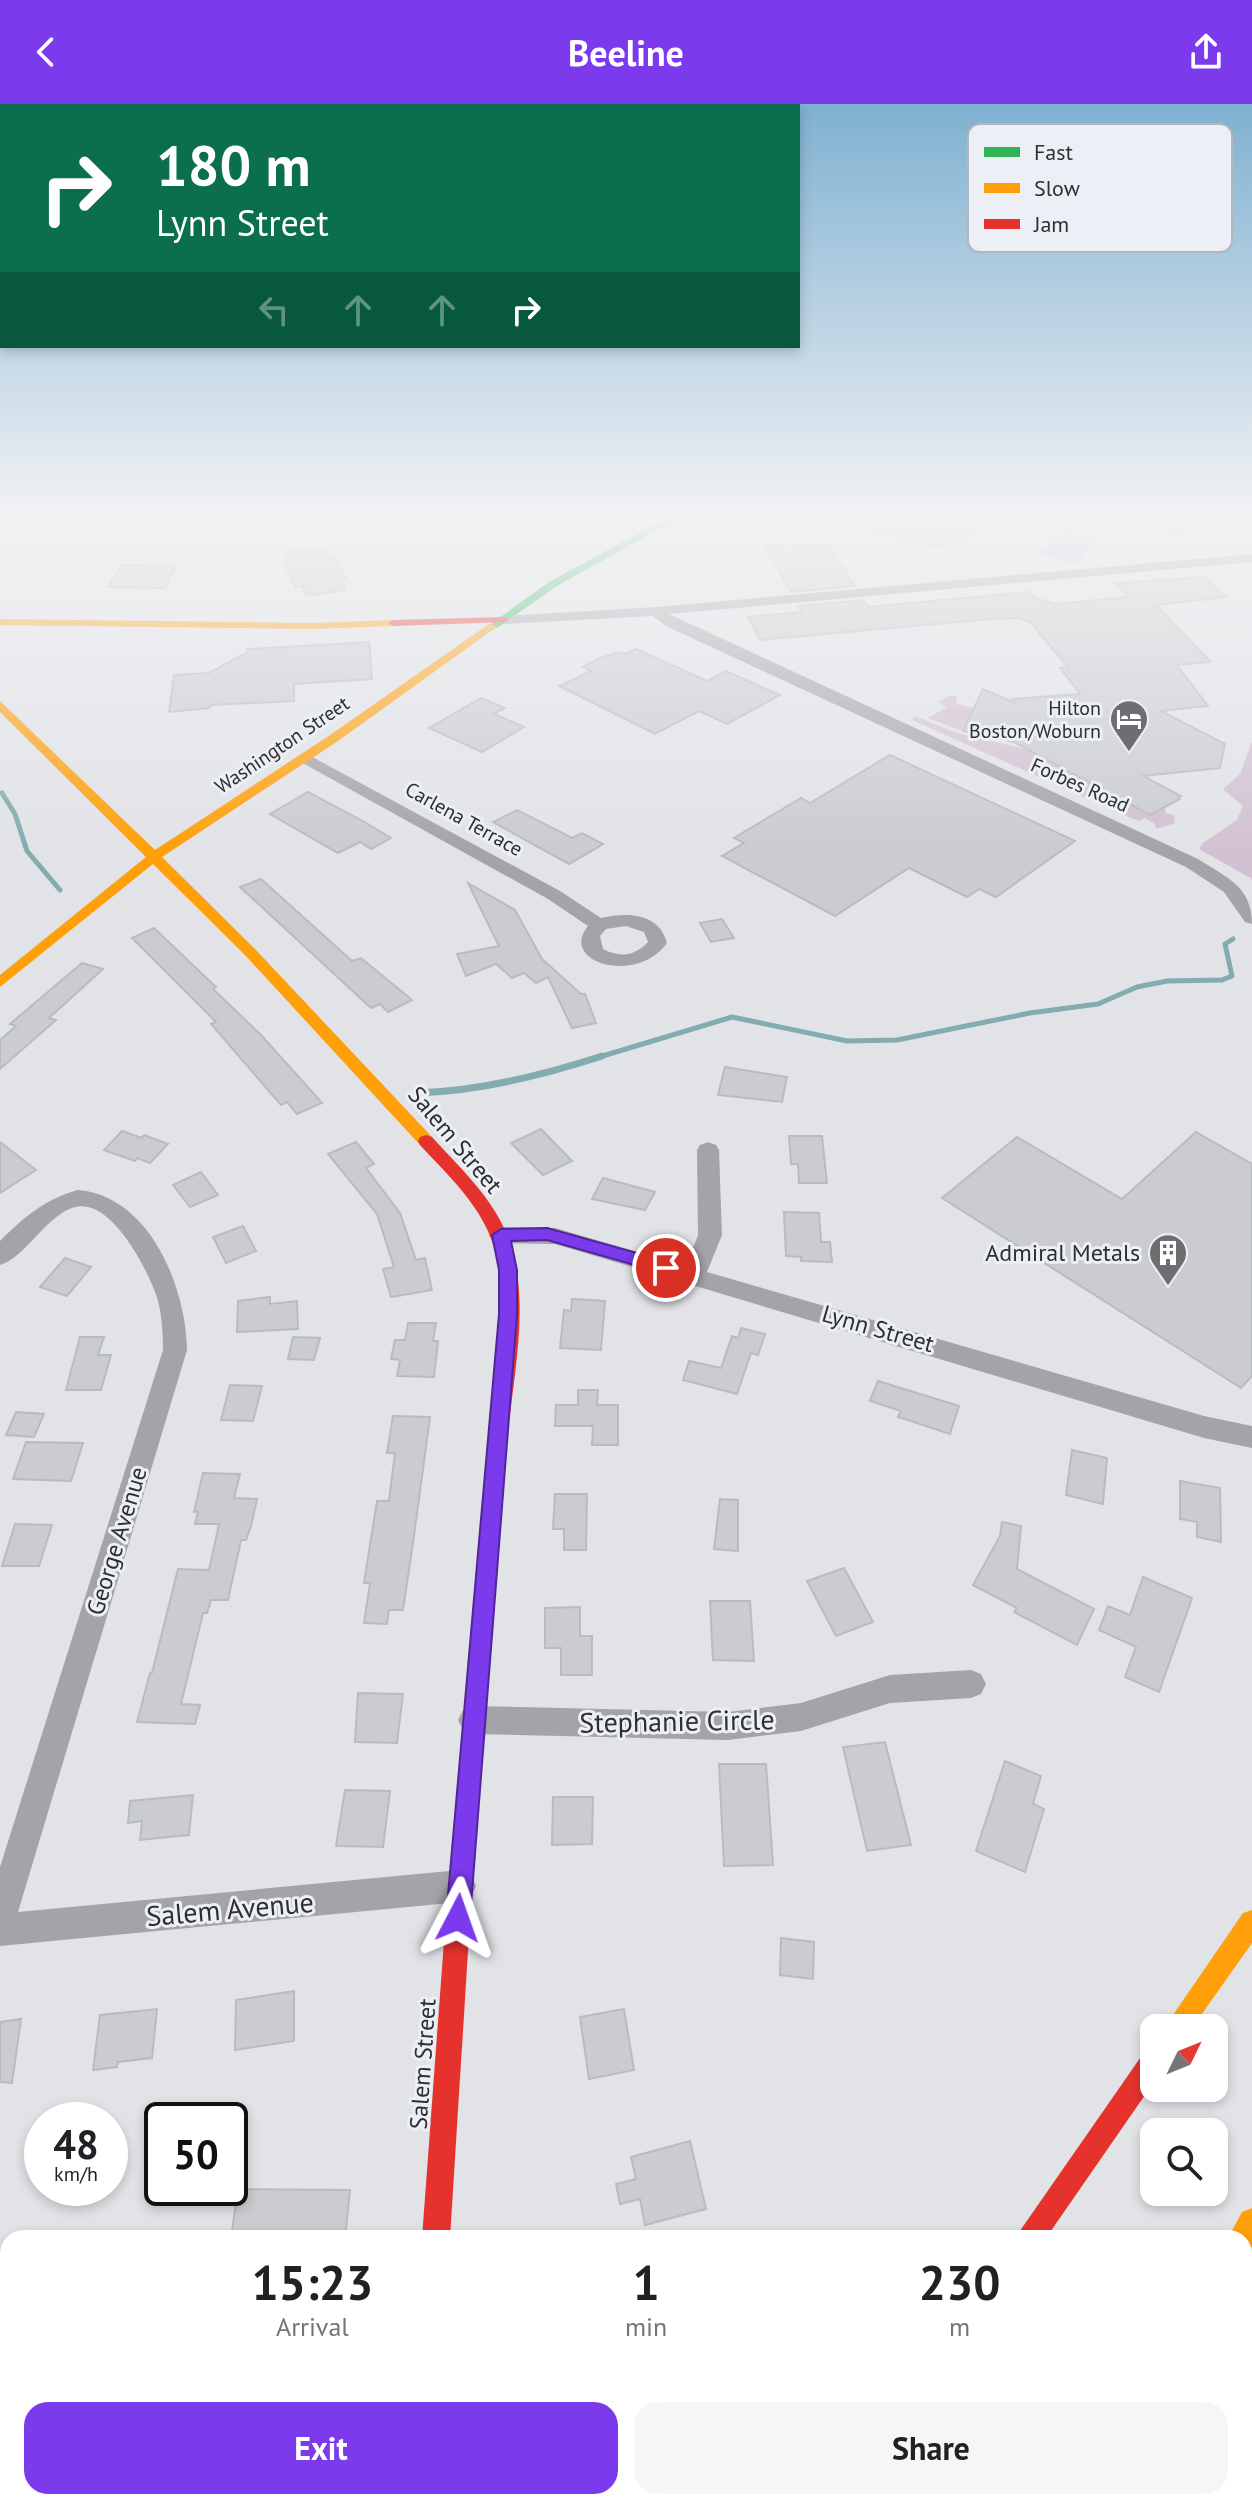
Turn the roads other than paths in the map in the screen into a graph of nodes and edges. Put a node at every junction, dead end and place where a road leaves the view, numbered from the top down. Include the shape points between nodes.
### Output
1 (257, 625) edge
2 (335, 625) edge
3 (438, 625) edge
4 (495, 625) edge
5 (677, 625) edge
6 (460, 649) junction
7 (0, 705) edge
8 (305, 758) junction
9 (155, 856) junction
10 (1252, 918) edge
11 (599, 925) dead end
12 (0, 982) edge
13 (708, 1150) dead end
14 (501, 1235) junction
15 (0, 1256) edge
16 (694, 1276) junction
17 (1252, 1437) edge
18 (971, 1684) dead end
19 (473, 1720) junction
20 (460, 1886) junction
21 (0, 1918) edge
22 (1252, 1922) edge
23 (0, 1930) edge
24 (1187, 2014) edge
25 (1140, 2080) edge
26 (437, 2230) edge
27 (1035, 2230) edge

1 - 2 main road
3 - 6 main road via 459,631 464,639
4 - 6 main road, Washington Street
5 - 10 street, Forbes Road via 1192,863 1230,888
6 - 8 main road, Washington Street
7 - 9 main road, Salem Street
8 - 9 main road, Washington Street
8 - 11 street, Carlena Terrace
9 - 12 main road, Washington Street
9 - 14 main road, Salem Street via 352,1058
13 - 16 street via 710,1235
14 - 16 street, Lynn Street via 547,1234
14 - 19 main road, Salem Street via 508,1314
15 - 21 street, George Avenue via 49,1211 80,1198 93,1199 111,1207 136,1237 167,1291 175,1325 175,1350
16 - 17 street, Lynn Street
18 - 19 street, Stephanie Circle via 890,1689 801,1717 728,1726
19 - 20 main road, Salem Street
20 - 23 street, Salem Avenue
20 - 26 main road, Salem Street
22 - 24 main road
25 - 27 main road

